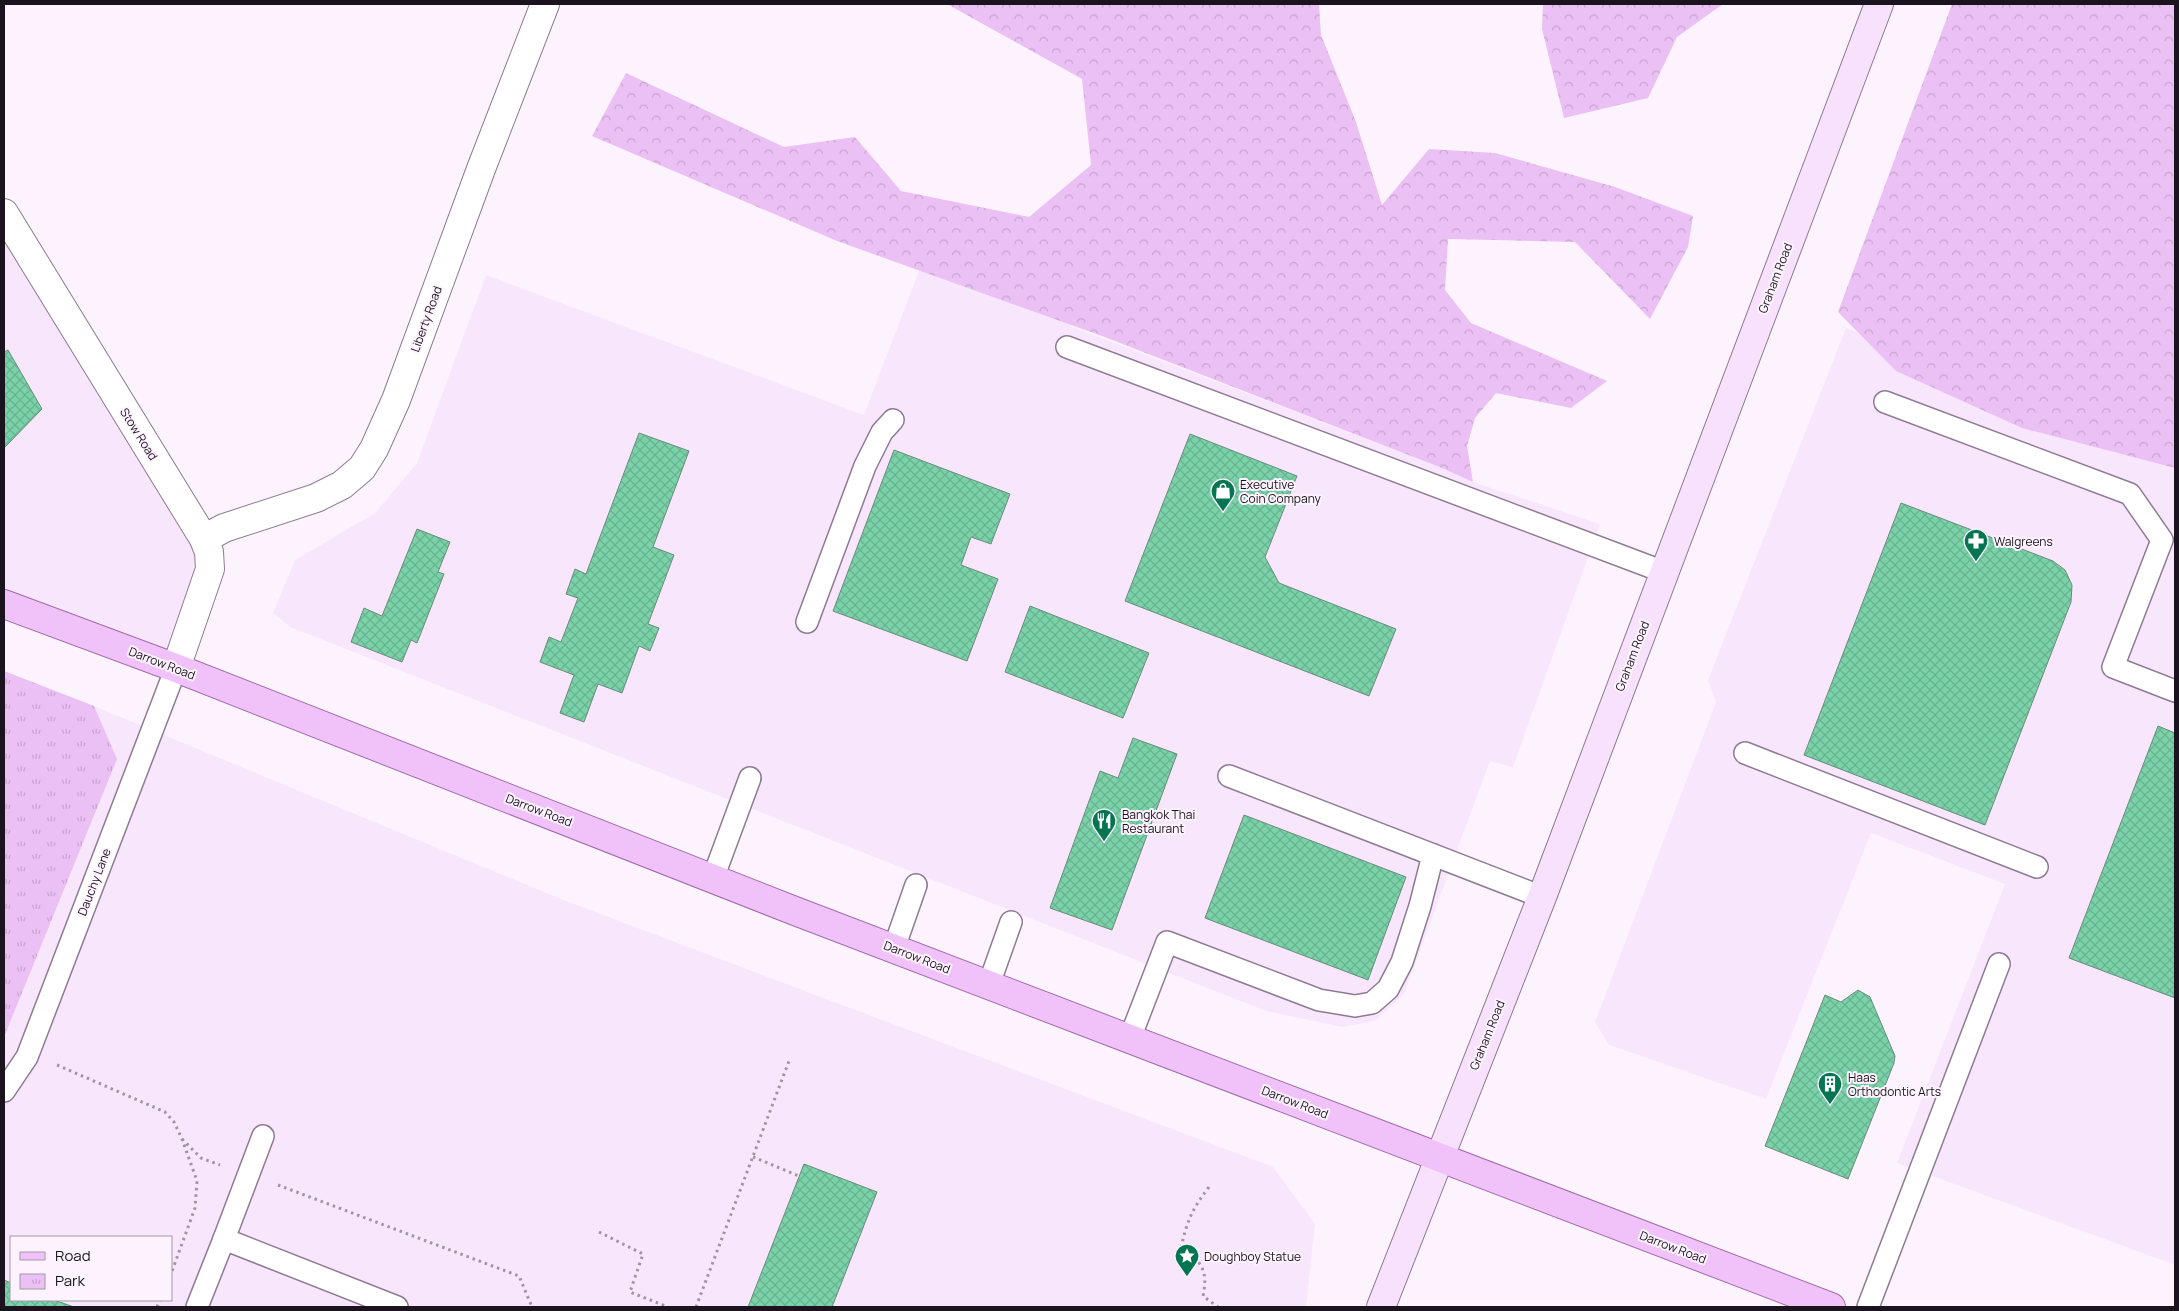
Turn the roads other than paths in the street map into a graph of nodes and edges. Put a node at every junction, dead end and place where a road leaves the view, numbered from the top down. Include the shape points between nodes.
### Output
1 (545, 4) edge
2 (1879, 4) edge
3 (4, 213) edge
4 (1067, 347) dead end
5 (1885, 402) dead end
6 (893, 420) dead end
7 (204, 539) junction
8 (1664, 572) junction
9 (4, 604) edge
10 (807, 622) dead end
11 (176, 668) junction
12 (2175, 691) edge
13 (1745, 753) dead end
14 (1229, 776) dead end
15 (750, 778) dead end
16 (1433, 855) junction
17 (2037, 867) dead end
18 (713, 878) junction
19 (916, 885) dead end
20 (1542, 897) junction
21 (1011, 922) dead end
22 (894, 948) junction
23 (2000, 964) dead end
24 (989, 984) junction
25 (1130, 1038) junction
26 (4, 1091) edge
27 (264, 1136) dead end
28 (1438, 1157) junction
29 (224, 1239) junction
30 (197, 1307) edge
31 (398, 1307) edge
32 (1381, 1307) edge
33 (1831, 1307) edge
34 (1868, 1307) edge

1 - 7 street, Liberty Road via 480,169 396,400 362,468 342,486 316,498 224,528
2 - 8 main road, Graham Road
3 - 7 street, Stow Road
4 - 8 lane
5 - 12 lane via 2130,494 2162,540 2114,667
6 - 10 lane via 882,432 865,466
7 - 11 street, Stow Road via 210,569
8 - 20 main road, Graham Road
9 - 11 main road, Darrow Road
11 - 18 main road, Darrow Road
11 - 26 lane, Dauchy Lane via 28,1053
13 - 17 lane
14 - 16 lane
15 - 18 lane
16 - 20 lane
16 - 25 lane via 1402,962 1388,989 1372,1003 1355,1006 1319,1000 1167,942
18 - 22 main road, Darrow Road
19 - 22 lane
20 - 28 main road, Graham Road
21 - 24 lane
22 - 24 main road, Darrow Road
23 - 34 lane
24 - 25 main road, Darrow Road
25 - 28 main road, Darrow Road
27 - 29 lane
28 - 32 main road, Graham Road
28 - 33 main road, Darrow Road
29 - 30 lane
29 - 31 lane

